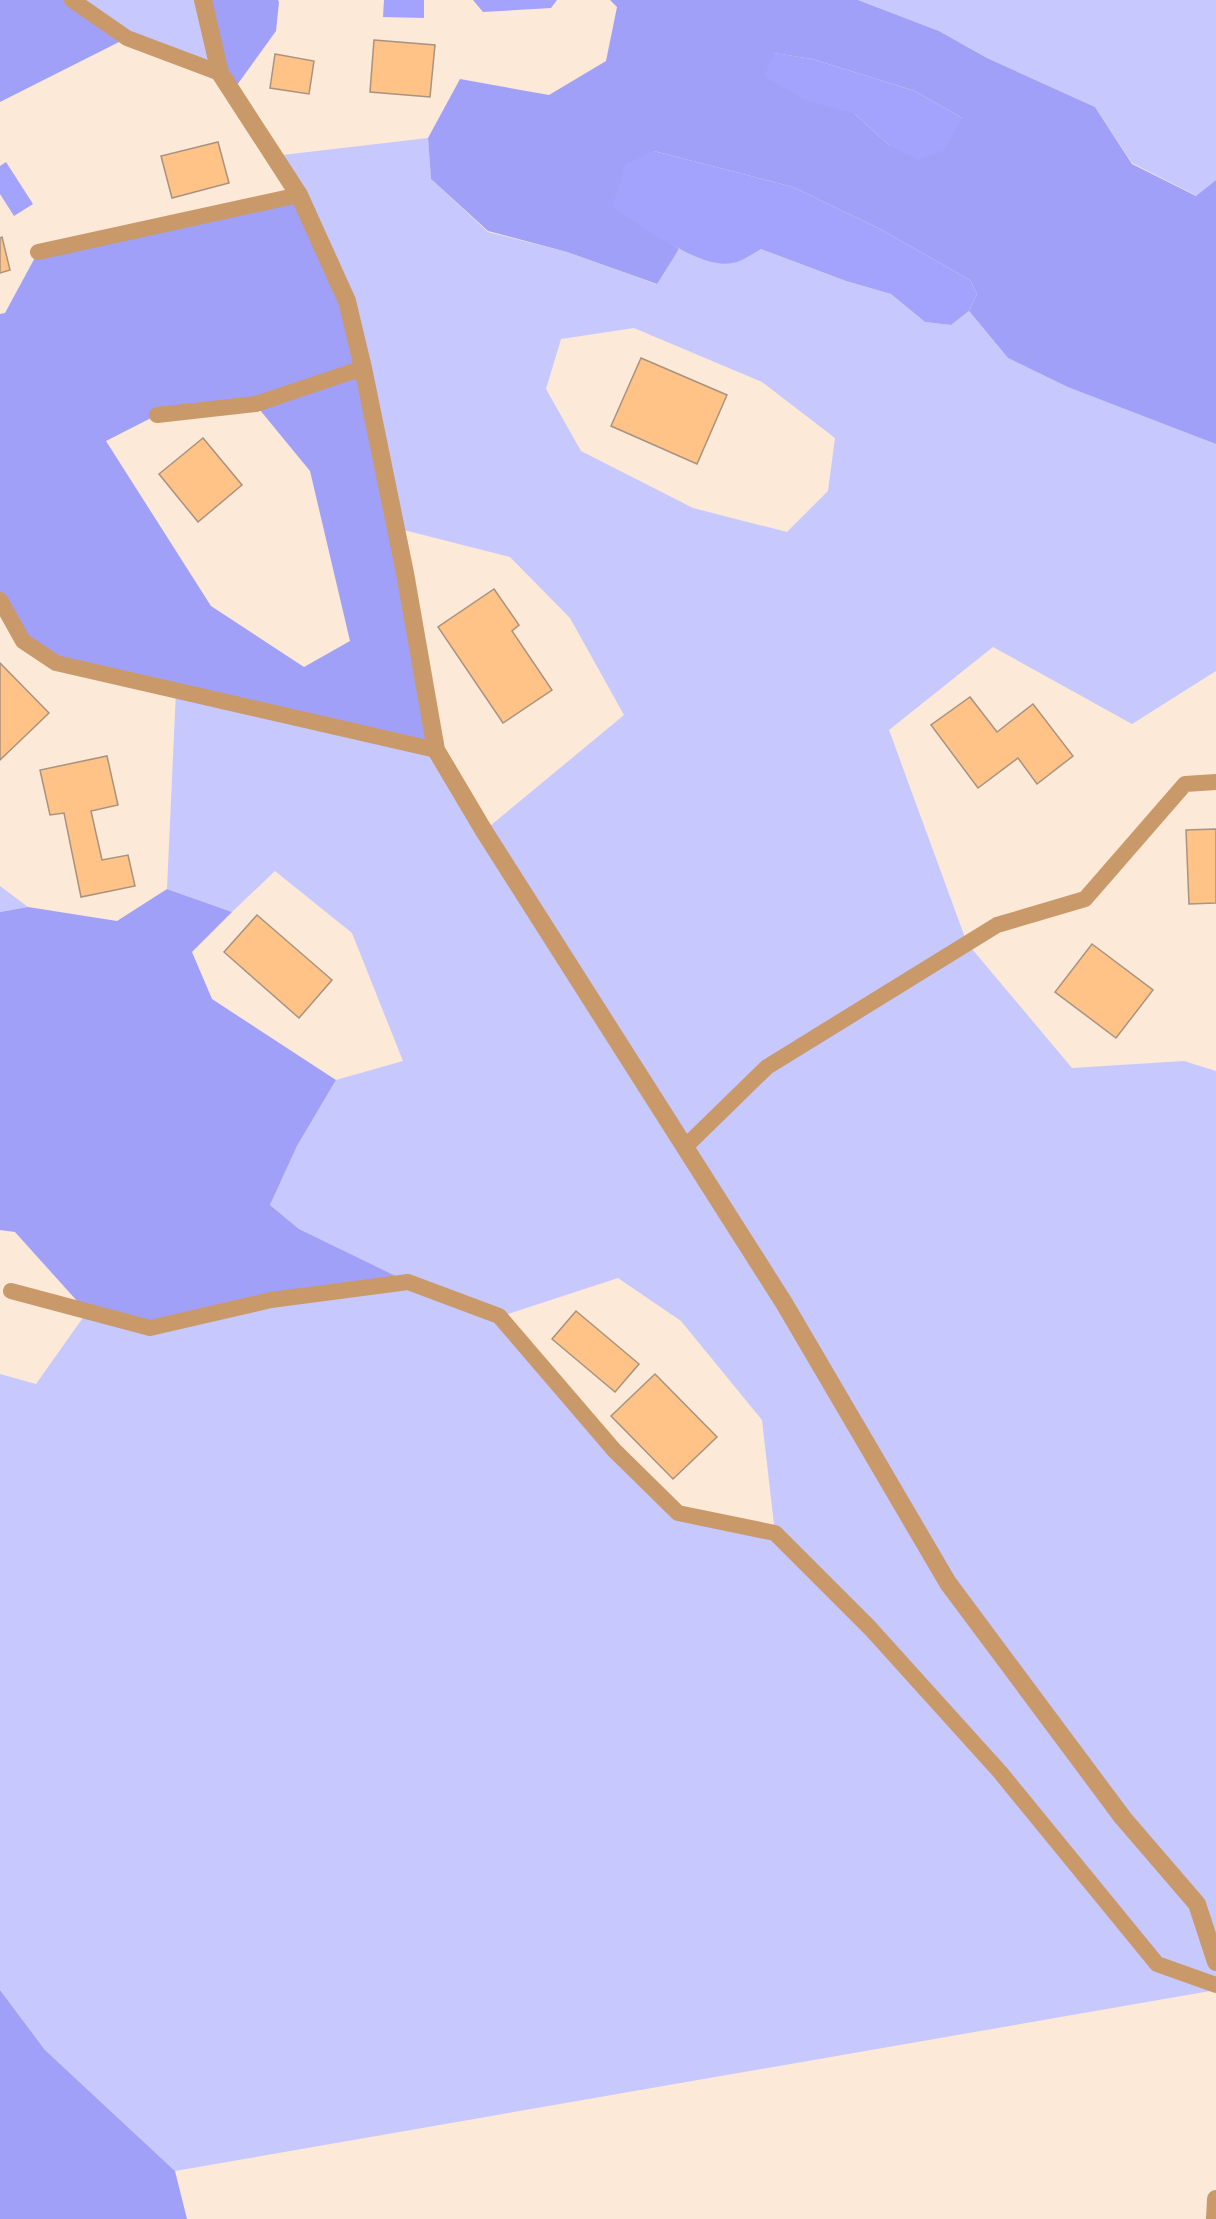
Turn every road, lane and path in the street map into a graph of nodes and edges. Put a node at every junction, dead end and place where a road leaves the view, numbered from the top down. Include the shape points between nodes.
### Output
1 (72, 0) edge
2 (202, 0) edge
3 (220, 73) junction
4 (299, 195) junction
5 (38, 252) dead end
6 (363, 368) junction
7 (157, 415) dead end
8 (0, 600) edge
9 (436, 750) junction
10 (1216, 783) edge
11 (685, 1148) junction
12 (11, 1291) dead end
13 (1215, 1953) edge
14 (1216, 1985) edge
15 (1216, 2199) edge
16 (1215, 2219) edge

1 - 3 lane via 127,38
2 - 3 street
3 - 4 street
4 - 5 lane
4 - 6 street via 346,301
6 - 7 lane via 256,404
6 - 9 street
8 - 9 lane via 23,641 56,663
9 - 11 street
10 - 11 lane via 1185,784 1084,899 997,925 767,1067
11 - 13 street via 784,1303 948,1583 1123,1818 1197,1904
12 - 14 lane via 150,1329 271,1300 408,1282 499,1316 614,1450 678,1513 775,1533 870,1628 1000,1772 1157,1964
15 - 16 street

